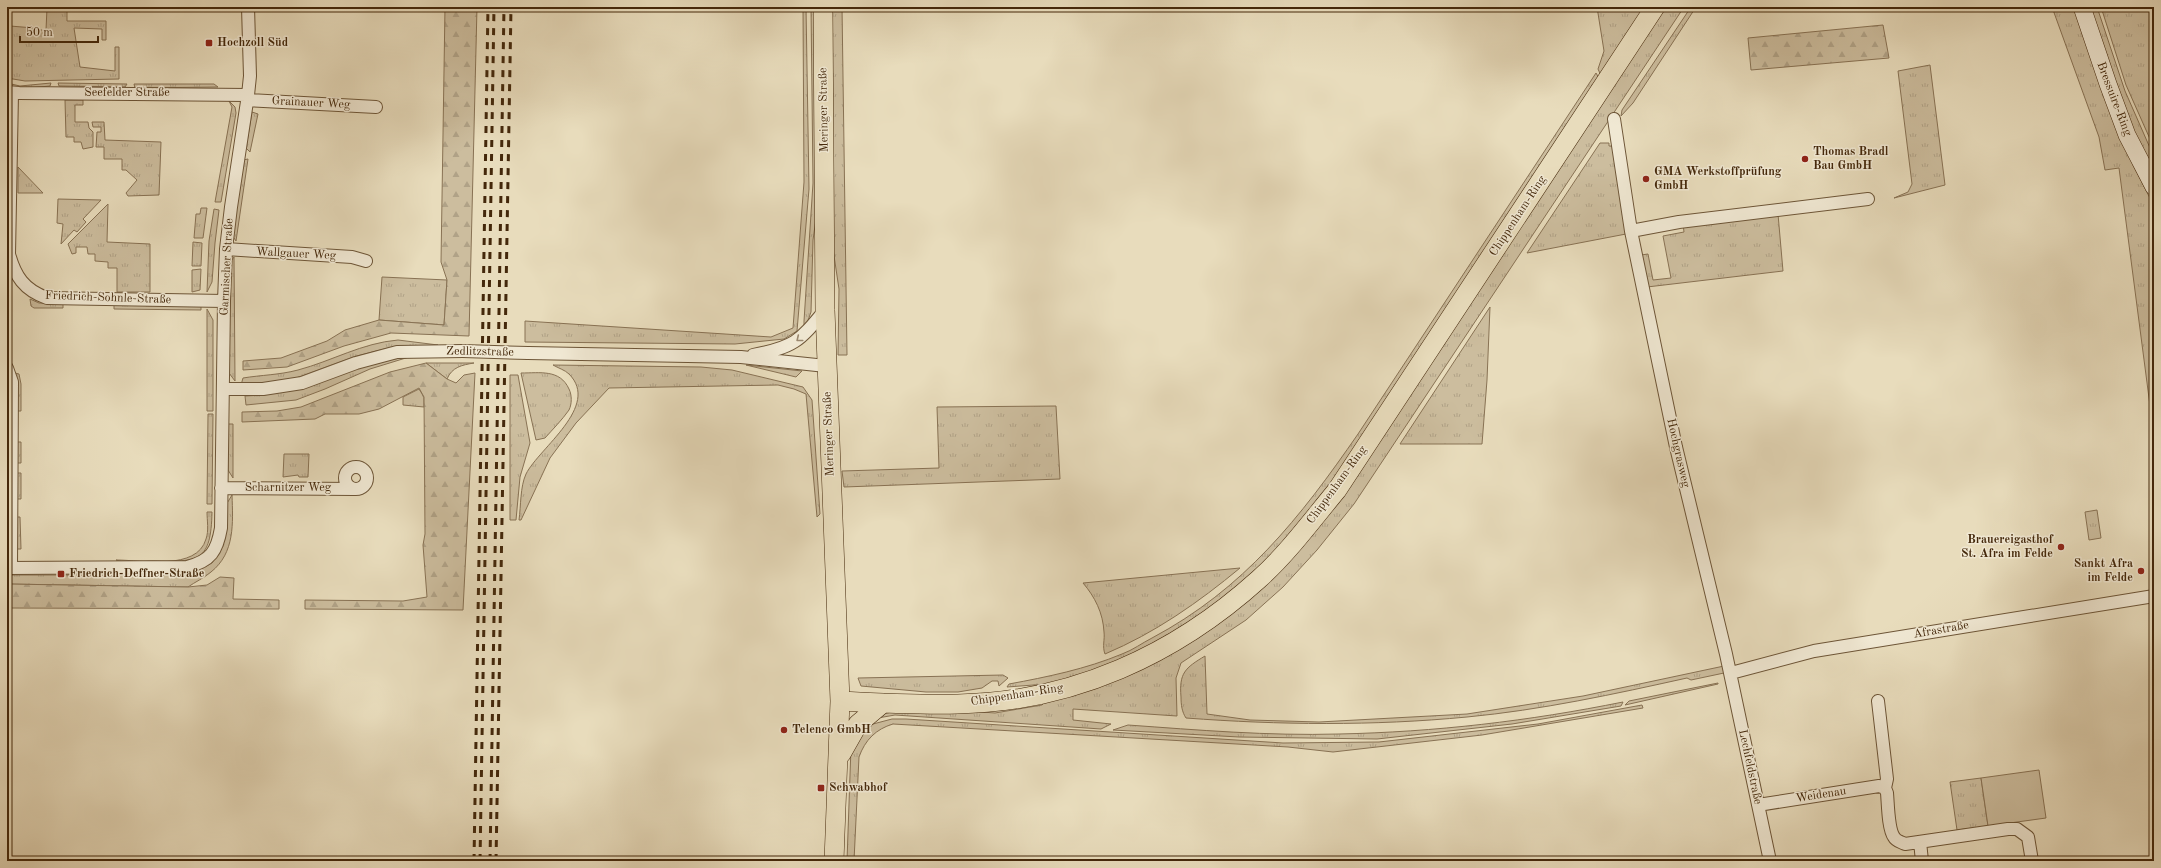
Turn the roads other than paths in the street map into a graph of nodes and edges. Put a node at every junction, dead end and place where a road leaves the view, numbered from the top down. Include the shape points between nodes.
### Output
1 (248, 7) edge
2 (823, 7) edge
3 (1655, 7) edge
4 (2082, 7) edge
5 (10, 92) edge
6 (248, 97) junction
7 (376, 107) dead end
8 (1614, 119) dead end
9 (2154, 187) edge
10 (1868, 199) dead end
11 (1631, 231) junction
12 (226, 249) junction
13 (366, 261) dead end
14 (224, 301) junction
15 (825, 310) junction
16 (741, 357) junction
17 (826, 366) junction
18 (7, 368) edge
19 (224, 389) junction
20 (221, 488) junction
21 (355, 489) dead end
22 (9, 568) edge
23 (2154, 596) edge
24 (1731, 673) junction
25 (840, 701) junction
26 (1878, 701) dead end
27 (883, 703) junction
28 (838, 759) junction
29 (1885, 788) junction
30 (1758, 805) junction
31 (1920, 842) junction
32 (834, 861) edge
33 (1770, 861) edge
34 (1922, 861) edge
35 (2032, 861) edge

1 - 6 street, Garmischer Straße
2 - 15 main road, Meringer Straße
3 - 27 main road, Chippenham-Ring via 1337,490 1260,578 1186,636 1147,658 1096,679 1046,693 998,700 959,704
4 - 9 main road, Bressuire-Ring via 2127,135
5 - 6 street, Seefelder Straße
5 - 14 street, Friedrich-Sohnle-Straße via 10,254 14,270 25,286 47,298
6 - 7 street, Grainauer Weg
6 - 12 street, Garmischer Straße
8 - 11 street, Hochgrasweg
10 - 11 street via 1679,222
11 - 24 street, Hochgrasweg via 1676,447
12 - 13 street, Wallgauer Weg via 352,257
12 - 14 street, Garmischer Straße
14 - 19 street, Garmischer Straße
15 -> 16 street, Zedlitzstraße via 797,342 778,350
15 - 17 main road, Meringer Straße
16 - 17 street, Zedlitzstraße
16 - 19 street, Zedlitzstraße, bridge via 397,352 356,363 302,383 263,389
17 - 25 main road, Meringer Straße
18 - 22 street via 12,382
19 - 20 street, Garmischer Straße
20 - 21 street, Scharnitzer Weg
20 - 22 street, Garmischer Straße via 219,543 211,556 200,564 187,567
23 - 24 street, Afrastraße via 1814,651
24 - 30 street, Lechfeldstraße
25 - 27 main road, Chippenham-Ring
25 - 28 main road, Meringer Straße
26 - 29 street via 1887,779
27 - 28 main road via 858,724
28 - 32 main road, Meringer Straße
29 - 30 street, Weidenau via 1871,787
29 - 31 street via 1894,837 1905,844
30 - 33 street, Lechfeldstraße
31 - 34 street
31 - 35 street via 2017,829 2028,837

